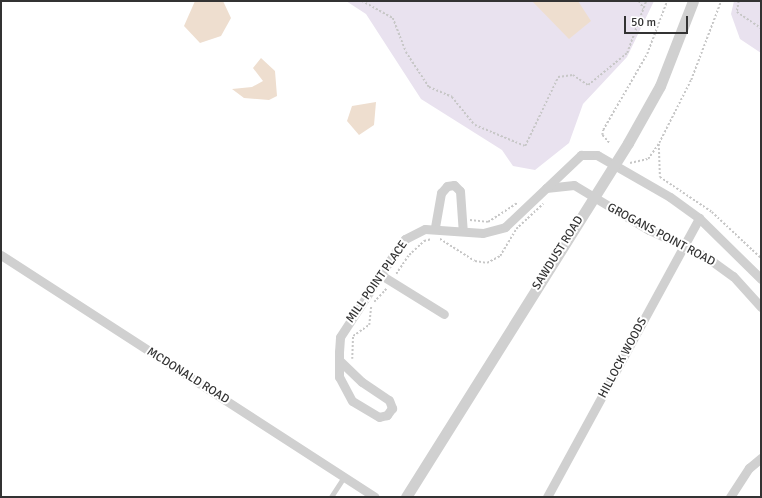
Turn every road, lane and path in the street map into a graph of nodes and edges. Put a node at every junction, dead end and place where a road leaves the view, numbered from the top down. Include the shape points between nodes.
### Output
1 (362, 1) edge
2 (639, 1) edge
3 (646, 1) edge
4 (667, 1) edge
5 (693, 1) edge
6 (721, 1) edge
7 (739, 1) edge
8 (644, 9) junction
9 (761, 28) edge
10 (659, 142) junction
11 (609, 143) dead end
12 (630, 163) dead end
13 (615, 164) junction
14 (546, 188) junction
15 (537, 197) junction
16 (593, 197) junction
17 (520, 202) dead end
18 (699, 218) junction
19 (464, 220) junction
20 (435, 227) junction
21 (463, 230) junction
22 (684, 245) junction
23 (1, 256) edge
24 (761, 258) edge
25 (381, 275) junction
26 (761, 279) edge
27 (391, 281) junction
28 (761, 307) edge
29 (444, 314) dead end
30 (352, 359) dead end
31 (340, 362) junction
32 (761, 458) edge
33 (344, 477) junction
34 (331, 497) edge
35 (375, 497) edge
36 (406, 497) edge
37 (547, 497) edge
38 (730, 497) edge

1 - 8 path via 394,18 406,52 429,87 452,97 475,125 525,146 558,77 573,75 588,85 627,53
2 - 8 path
3 - 8 path
4 - 11 path via 647,54 603,130 602,135
5 - 13 street, SAWDUST ROAD via 660,86
6 - 10 path via 691,80
7 - 9 path via 737,12
10 - 12 path via 648,159
10 - 24 path via 660,177 712,212
13 - 14 street, MILL POINT PLACE via 597,155 581,155
13 - 16 street, SAWDUST ROAD
13 - 18 street, GROGANS POINT ROAD
14 - 15 street, MILL POINT PLACE
14 - 16 street via 574,185
15 - 21 street, MILL POINT PLACE via 505,227 483,233
15 - 27 path via 545,206 516,229 500,256 487,264 475,261 437,238 424,241 409,255
16 - 22 street, GROGANS POINT ROAD
16 - 36 street, SAWDUST ROAD
17 - 19 path via 509,206 488,222
18 - 22 street, HILLOCK WOODS
18 - 26 street, GROGANS POINT ROAD
19 - 20 street via 460,191 454,185 447,186 441,193
19 - 21 street
20 - 21 street, MILL POINT PLACE
20 - 25 street, MILL POINT PLACE via 405,239
22 - 28 street, GROGANS POINT ROAD via 733,276
22 - 37 street, HILLOCK WOODS
23 - 33 street, MCDONALD ROAD
25 - 27 street
25 - 31 street, MILL POINT PLACE via 340,337
27 - 29 street
27 - 30 path via 371,306 369,326 353,336
31 - 31 street, MILL POINT PLACE via 339,377 352,401 379,417 387,415 392,408 389,400 362,382
32 - 38 street via 749,468
33 - 34 lane
33 - 35 street, MCDONALD ROAD

